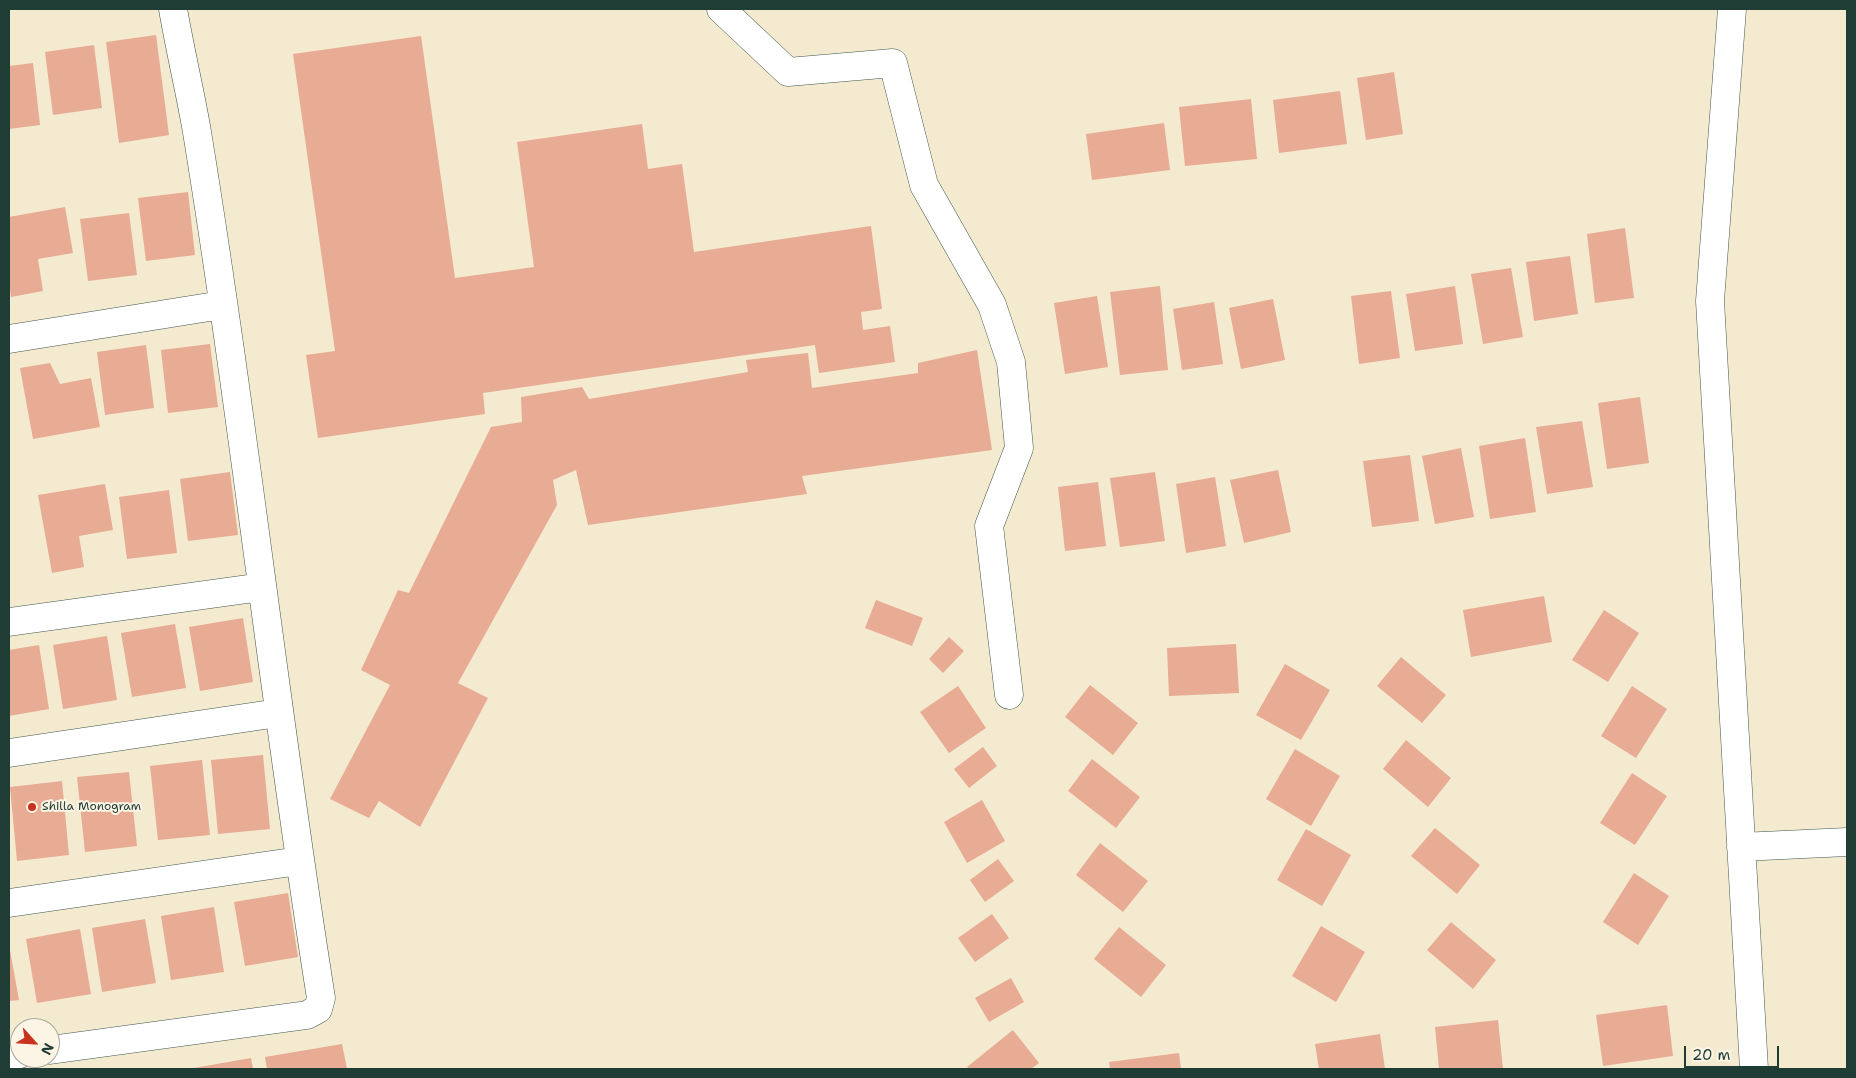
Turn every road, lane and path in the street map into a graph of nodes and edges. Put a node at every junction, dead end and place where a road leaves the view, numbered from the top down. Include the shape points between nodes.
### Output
1 (173, 9) edge
2 (721, 9) edge
3 (1732, 9) edge
4 (222, 305) junction
5 (9, 339) edge
6 (262, 587) junction
7 (9, 622) edge
8 (1009, 695) dead end
9 (278, 713) junction
10 (9, 753) edge
11 (1847, 842) edge
12 (1741, 847) junction
13 (299, 860) junction
14 (9, 903) edge
15 (60, 1049) edge
16 (1754, 1069) edge

1 - 4 lane via 197,130
2 - 8 lane via 788,72 893,63 924,185 992,304 1011,362 1019,448 989,526
3 - 12 lane via 1710,300
4 - 5 lane
4 - 6 lane
6 - 7 lane
6 - 9 lane
9 - 10 lane
9 - 13 lane
11 - 12 lane
12 - 16 lane
13 - 14 lane
13 - 15 lane via 321,998 318,1008 308,1015

